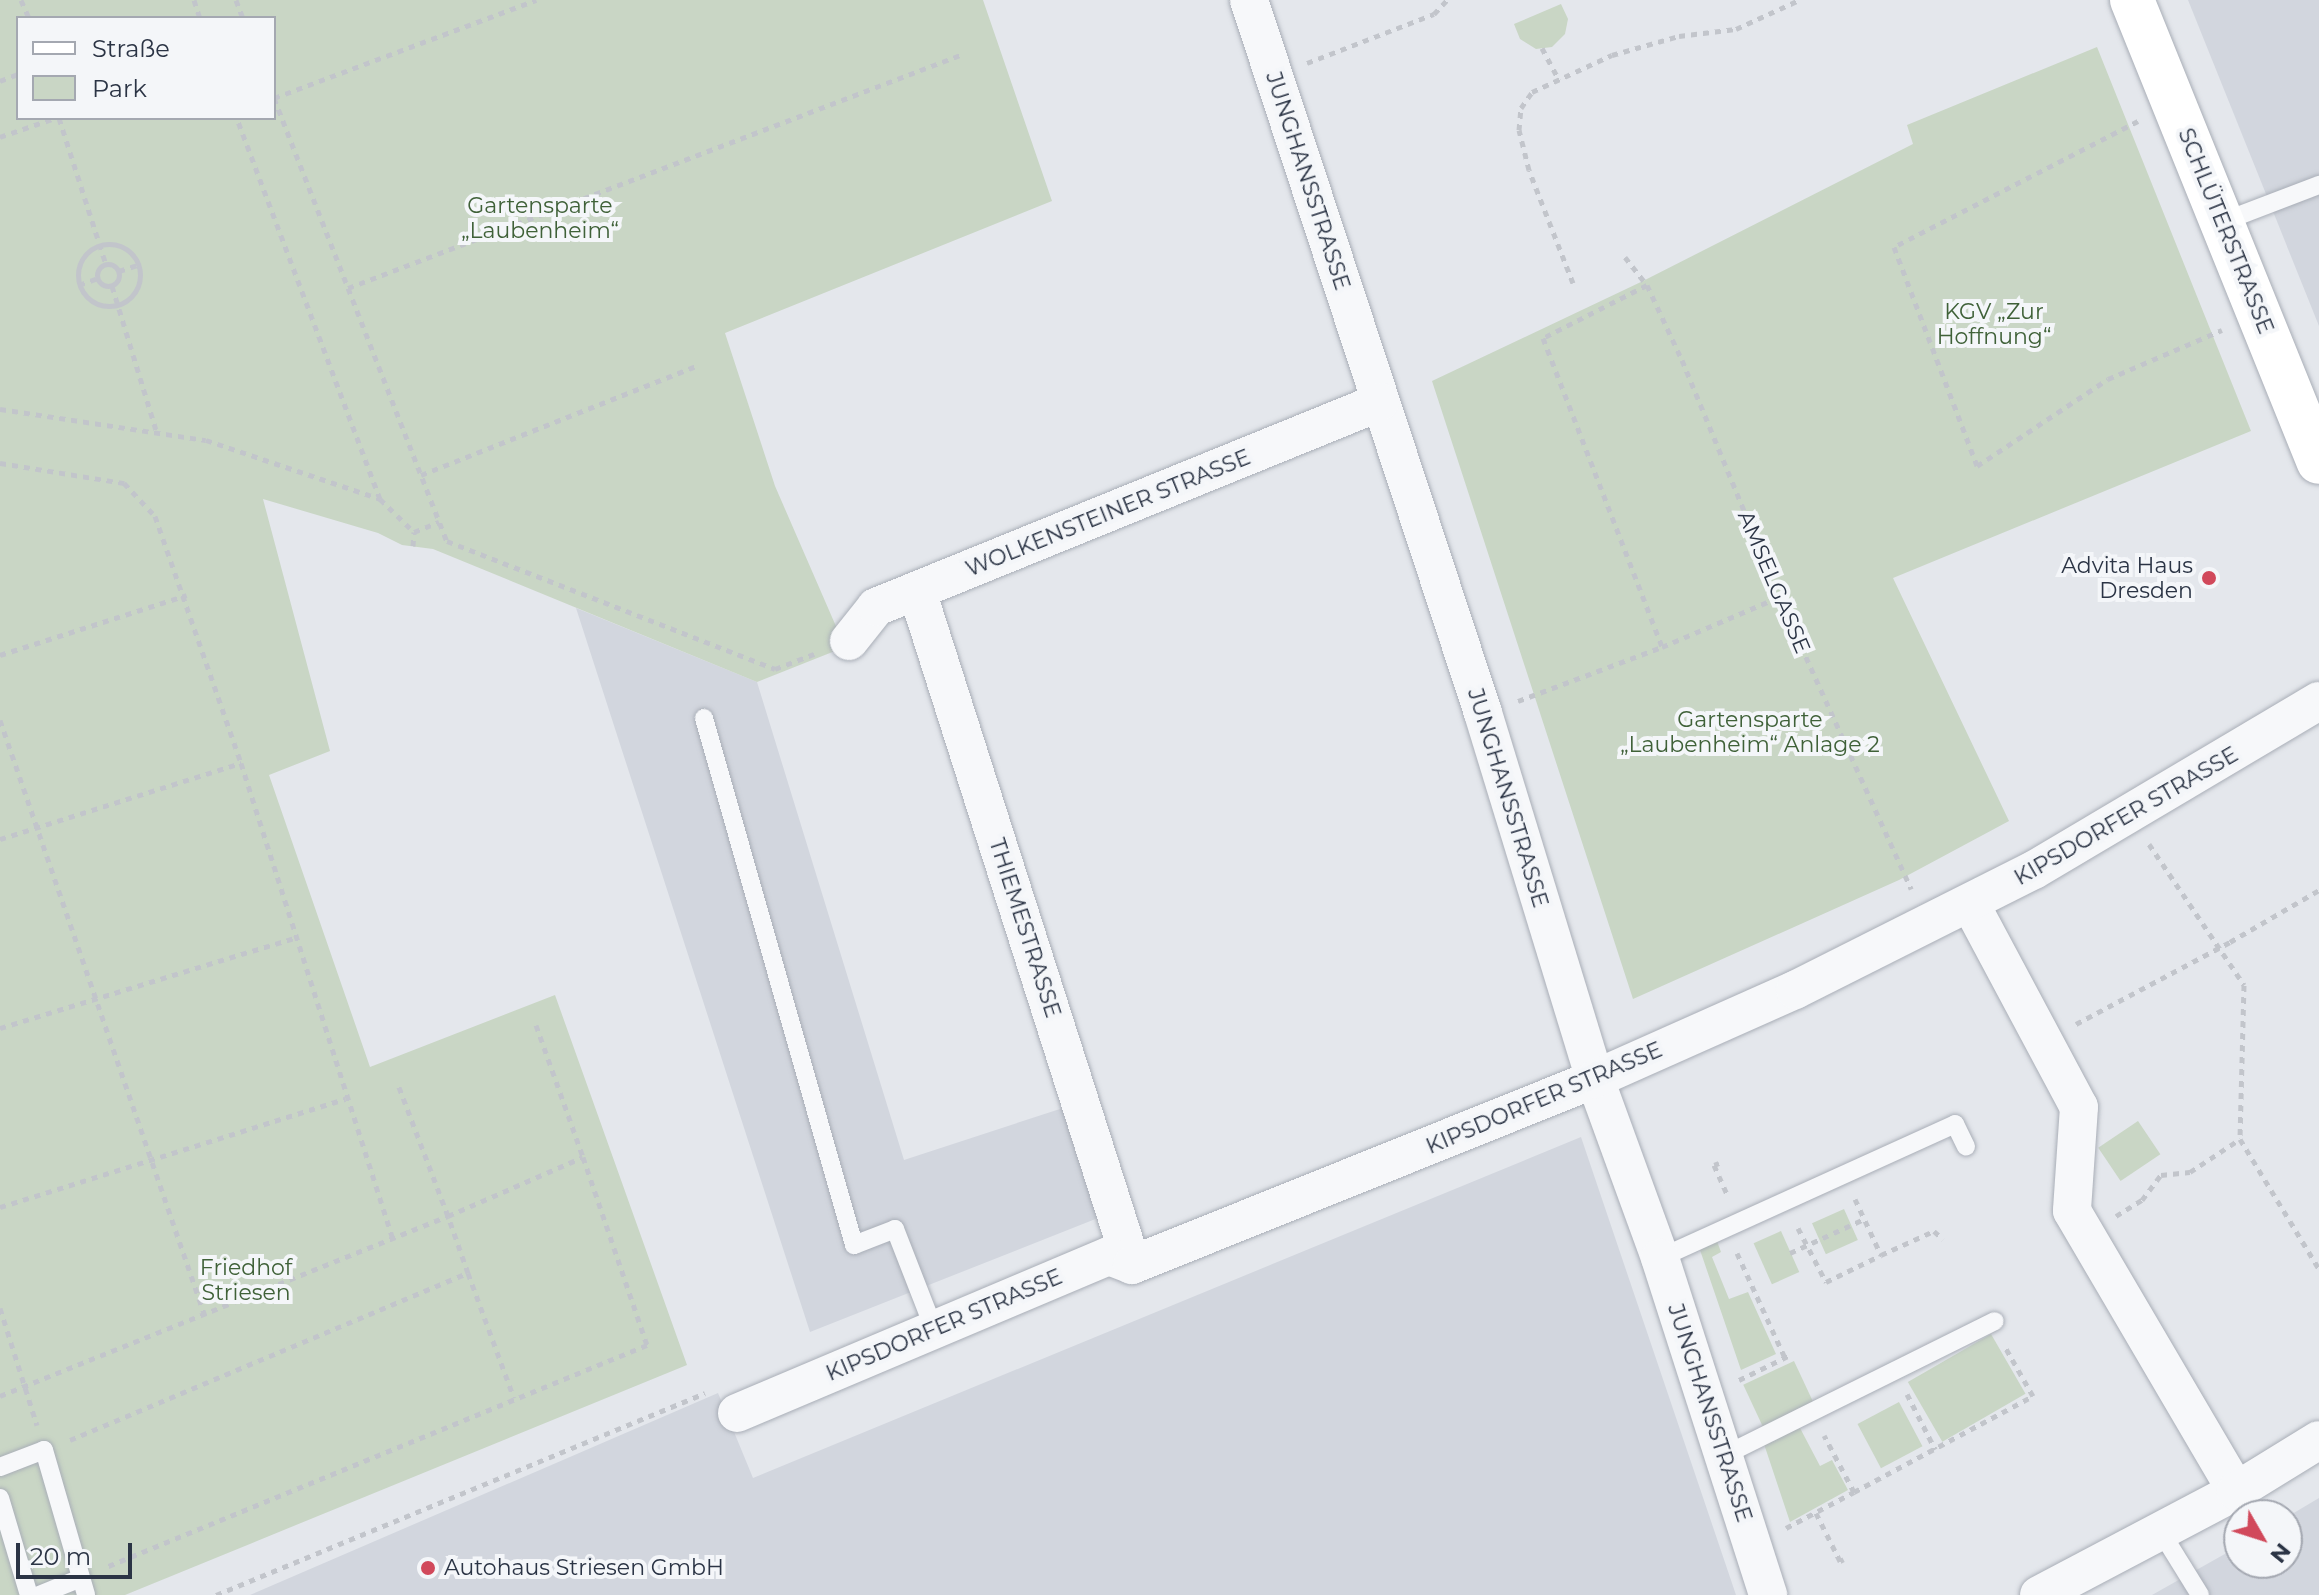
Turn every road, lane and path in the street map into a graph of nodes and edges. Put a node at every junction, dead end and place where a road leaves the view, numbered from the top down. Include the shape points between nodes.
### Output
1 (536, 0) edge
2 (1249, 0) edge
3 (1447, 0) edge
4 (1799, 0) edge
5 (2132, 0) edge
6 (1542, 48) dead end
7 (963, 54) dead end
8 (1329, 54) dead end
9 (1559, 80) junction
10 (276, 97) edge
11 (276, 103) edge
12 (51, 120) edge
13 (58, 120) edge
14 (238, 120) edge
15 (2129, 126) dead end
16 (0, 137) edge
17 (2319, 185) edge
18 (2222, 222) junction
19 (100, 245) junction
20 (1625, 257) dead end
21 (106, 264) junction
22 (138, 265) junction
23 (119, 271) junction
24 (98, 278) junction
25 (1573, 283) dead end
26 (79, 285) junction
27 (1647, 285) junction
28 (112, 286) junction
29 (348, 288) junction
30 (118, 304) junction
31 (2212, 334) dead end
32 (697, 366) dead end
33 (1380, 402) junction
34 (0, 409) edge
35 (157, 433) junction
36 (2319, 462) edge
37 (0, 463) edge
38 (421, 475) junction
39 (380, 499) junction
40 (439, 522) junction
41 (414, 532) junction
42 (413, 546) dead end
43 (917, 591) junction
44 (185, 595) junction
45 (1779, 597) junction
46 (849, 641) joint
47 (1662, 647) junction
48 (0, 655) edge
49 (2319, 701) edge
50 (1483, 713) junction
51 (704, 718) dead end
52 (0, 720) edge
53 (241, 763) junction
54 (2130, 815) junction
55 (36, 827) junction
56 (0, 839) edge
57 (1904, 877) dead end
58 (2319, 890) edge
59 (1971, 905) junction
60 (297, 937) junction
61 (2218, 949) junction
62 (97, 998) junction
63 (536, 1025) dead end
64 (0, 1028) edge
65 (2043, 1041) junction
66 (1595, 1079) junction
67 (397, 1082) dead end
68 (345, 1099) junction
69 (2240, 1139) junction
70 (1966, 1147) dead end
71 (152, 1157) junction
72 (583, 1157) junction
73 (1719, 1163) dead end
74 (1844, 1175) junction
75 (1786, 1202) junction
76 (0, 1207) edge
77 (448, 1216) junction
78 (1864, 1219) junction
79 (1733, 1226) junction
80 (2084, 1234) junction
81 (392, 1237) junction
82 (1943, 1239) dead end
83 (1806, 1245) junction
84 (1790, 1253) dead end
85 (1881, 1255) junction
86 (1660, 1258) junction
87 (1132, 1265) junction
88 (2319, 1269) edge
89 (468, 1273) junction
90 (0, 1308) edge
91 (205, 1316) junction
92 (1994, 1322) joint
93 (934, 1329) junction
94 (1792, 1354) dead end
95 (1785, 1358) junction
96 (1896, 1371) junction
97 (25, 1386) junction
98 (0, 1396) edge
99 (1705, 1397) junction
100 (514, 1398) junction
101 (1813, 1412) junction
102 (737, 1413) joint
103 (2319, 1440) edge
104 (1935, 1449) junction
105 (44, 1450) junction
106 (1725, 1455) junction
107 (0, 1467) edge
108 (2236, 1491) junction
109 (1854, 1492) junction
110 (0, 1498) edge
111 (1816, 1513) junction
112 (2161, 1532) junction
113 (1752, 1546) junction
114 (1844, 1559) dead end
115 (83, 1586) edge
116 (29, 1595) edge
117 (39, 1595) edge
118 (216, 1595) edge
119 (1768, 1595) edge
120 (2039, 1595) edge
121 (2200, 1595) edge

1 - 10 path
2 - 33 street, JUNGHANSSTRASSE
3 - 8 path via 1434,14
4 - 9 path via 1736,29 1679,36 1612,55
5 - 18 street, SCHLÜTERSTRASSE
6 - 9 path
7 - 29 path
9 - 25 path via 1532,92 1521,108 1519,130
11 - 29 path
12 - 16 path
13 - 19 path
14 - 39 path
15 - 31 path via 1894,247 1977,466 2108,379
17 - 18 lane
18 - 36 street, SCHLÜTERSTRASSE
19 - 21 path
19 - 22 path via 127,249
19 - 26 path via 83,257
20 - 27 path, AMSELGASSE
21 - 23 path
21 - 24 path
22 - 23 path
22 - 30 path via 138,286
23 - 28 path
24 - 26 path
24 - 28 path
26 - 30 path via 92,302
27 - 45 path, AMSELGASSE
27 - 47 path via 1543,338
28 - 30 path
29 - 38 path
30 - 35 path
32 - 38 path
33 - 43 street, WOLKENSTEINER STRASSE
33 - 50 street, JUNGHANSSTRASSE
34 - 35 path
35 - 39 path via 206,440
37 - 44 path via 124,483 155,516
38 - 40 path
39 - 41 path
40 - 41 path
40 - 46 path via 447,541 775,669
41 - 42 path
43 - 46 street, WOLKENSTEINER STRASSE via 876,607
43 - 87 street, THIEMESTRASSE
44 - 48 path
44 - 53 path
45 - 47 path
45 - 57 path, AMSELGASSE
47 - 50 path
49 - 54 street, KIPSDORFER STRASSE
50 - 66 street, JUNGHANSSTRASSE
51 - 93 lane via 854,1245 895,1229
52 - 55 path
53 - 55 path
53 - 60 path
54 - 59 street, KIPSDORFER STRASSE
54 - 61 path
55 - 56 path
55 - 62 path
58 - 61 path
59 - 65 street
59 - 66 street, KIPSDORFER STRASSE
60 - 62 path
60 - 68 path
61 - 65 path
61 - 69 path via 2244,985
62 - 64 path
62 - 71 path
63 - 72 path
65 - 80 street via 2079,1107 2072,1211
66 - 86 street, JUNGHANSSTRASSE
66 - 87 street, KIPSDORFER STRASSE
67 - 77 path
68 - 71 path
68 - 81 path
69 - 80 path via 2190,1172 2161,1175 2142,1200
69 - 88 path
70 - 74 lane via 1955,1124
71 - 76 path
71 - 91 path
72 - 77 path
72 - 100 path via 647,1345
73 - 79 path via 1714,1165
74 - 75 lane
74 - 78 path
75 - 79 lane
75 - 83 path
77 - 81 path
77 - 89 path
78 - 83 path
78 - 85 path
79 - 86 lane
79 - 95 path
80 - 108 street
81 - 91 path
82 - 85 path via 1934,1231
83 - 84 path
83 - 85 path via 1826,1282
86 - 99 street, JUNGHANSSTRASSE
87 - 93 street, KIPSDORFER STRASSE via 1109,1256
89 - 100 path
89 - 105 path
90 - 97 path
91 - 97 path
92 - 96 lane
92 - 104 path via 2033,1396
93 - 102 street, KIPSDORFER STRASSE
94 - 95 path
95 - 99 path
96 - 101 lane
96 - 104 path
97 - 98 path
97 - 105 path
99 - 106 street, JUNGHANSSTRASSE
100 - 115 path
101 - 106 lane
101 - 109 path
102 - 118 path via 725,1384
103 - 108 street
104 - 109 path
105 - 107 lane
105 - 115 lane
106 - 113 street, JUNGHANSSTRASSE
108 - 112 street
109 - 111 path
110 - 116 lane
111 - 113 path
111 - 114 path via 1840,1561
112 - 120 street
112 - 121 lane
113 - 119 street, JUNGHANSSTRASSE
115 - 117 lane

